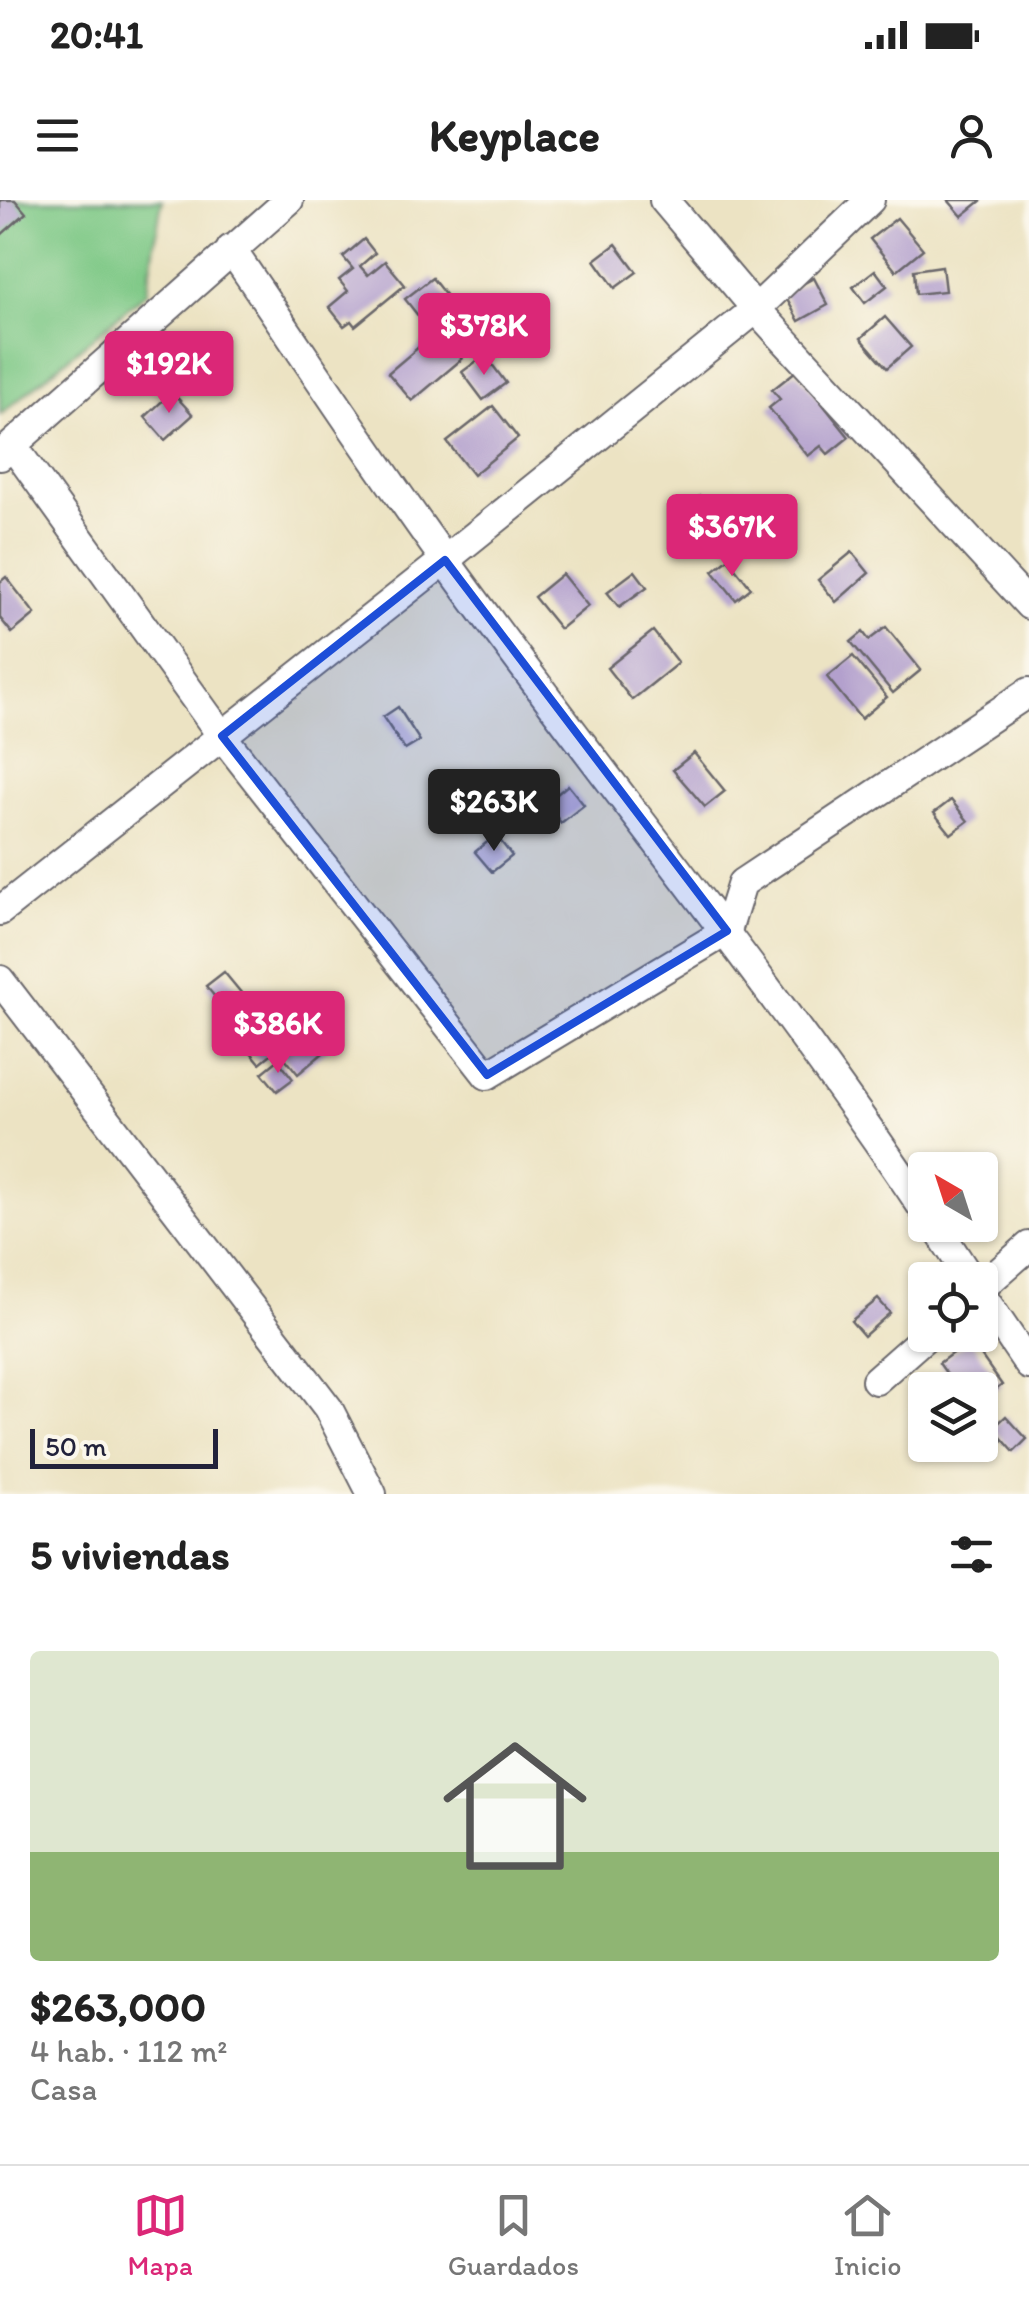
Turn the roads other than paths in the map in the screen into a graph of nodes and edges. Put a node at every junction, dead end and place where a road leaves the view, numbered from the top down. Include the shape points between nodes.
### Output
1 (289, 200) edge
2 (664, 200) edge
3 (870, 200) edge
4 (231, 249) junction
5 (756, 309) junction
6 (6, 451) edge
7 (445, 560) junction
8 (1029, 605) edge
9 (1029, 692) edge
10 (222, 736) junction
11 (0, 911) edge
12 (728, 931) junction
13 (0, 980) edge
14 (908, 1185) edge
15 (1029, 1246) edge
16 (998, 1274) edge
17 (998, 1318) edge
18 (908, 1352) edge
19 (1029, 1365) edge
20 (876, 1380) dead end
21 (372, 1494) edge

1 - 4 street
2 - 5 street
3 - 5 street
4 - 6 street
4 - 7 street
5 - 7 street
5 - 8 street
6 - 10 street
7 - 10 street
7 - 12 street
9 - 12 street via 742,882
10 - 11 street
10 - 12 street via 488,1074
12 - 14 street
13 - 21 street via 328,1408
15 - 16 street
17 - 19 street
18 - 20 street

